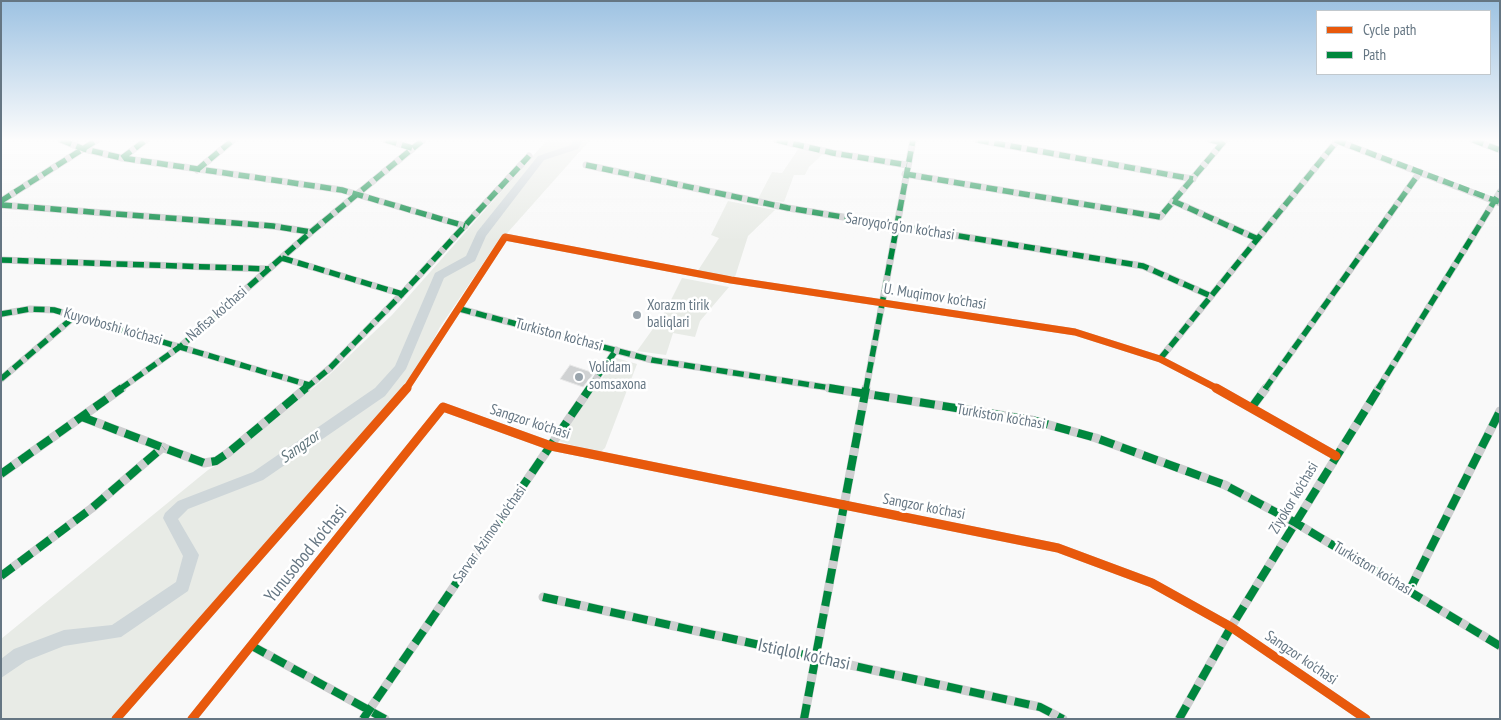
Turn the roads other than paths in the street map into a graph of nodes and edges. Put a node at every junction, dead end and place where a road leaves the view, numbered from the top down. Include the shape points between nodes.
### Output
1 (46, 174) edge
2 (223, 174) edge
3 (382, 174) edge
4 (513, 174) edge
5 (626, 174) edge
6 (905, 174) joint
7 (1163, 174) edge
8 (1198, 174) edge
9 (1310, 174) edge
10 (1419, 174) edge
11 (1424, 174) edge
12 (1193, 179) junction
13 (1500, 192) edge
14 (357, 195) junction
15 (1174, 201) junction
16 (2, 202) edge
17 (1497, 202) edge
18 (465, 226) junction
19 (895, 226) junction
20 (311, 232) junction
21 (1258, 239) junction
22 (282, 258) junction
23 (1, 260) edge
24 (269, 269) junction
25 (402, 294) junction
26 (1211, 296) junction
27 (882, 303) junction
28 (460, 308) junction
29 (1, 314) edge
30 (75, 316) junction
31 (180, 346) junction
32 (616, 350) junction
33 (1160, 359) junction
34 (1, 379) edge
35 (309, 385) junction
36 (865, 394) junction
37 (443, 407) joint
38 (1252, 407) junction
39 (1500, 411) edge
40 (82, 417) junction
41 (551, 446) junction
42 (163, 448) junction
43 (1336, 456) junction
44 (1, 474) edge
45 (845, 506) junction
46 (1296, 523) junction
47 (1, 576) edge
48 (1409, 591) junction
49 (543, 597) dead end
50 (1231, 627) junction
51 (252, 646) junction
52 (1500, 646) edge
53 (815, 657) junction
54 (366, 714) edge
55 (116, 719) edge
56 (192, 719) edge
57 (385, 719) edge
58 (804, 719) edge
59 (1063, 719) edge
60 (1179, 719) edge
61 (1366, 719) edge

1 - 16 street
2 - 14 street via 342,190
3 - 14 street, Nafisa ko'chasi
4 - 18 street
5 - 19 street, Saroyqo'rg'on ko'chasi via 788,208
6 - 15 street via 1160,217
6 - 19 street
7 - 12 street
8 - 12 street
9 - 21 street
10 - 38 street
11 - 17 street
12 - 15 street
13 - 17 street, Ziyokor ko'chasi
14 - 18 street
14 - 20 street, Nafisa ko'chasi
15 - 21 street
16 - 20 street
17 - 43 street, Ziyokor ko'chasi
18 - 25 street
19 - 26 street, Saroyqo'rg'on ko'chasi via 1143,266
19 - 27 street
20 - 22 street, Nafisa ko'chasi
21 - 26 street
22 - 24 street, Nafisa ko'chasi
22 - 25 street
23 - 24 street
24 - 31 street, Nafisa ko'chasi
25 - 35 street via 330,368
26 - 33 street
27 - 28 street, U. Muqimov ko'chasi via 731,280 506,237
27 - 33 street, U. Muqimov ko'chasi via 1075,332
27 - 36 street
28 - 32 street, Turkiston ko'chasi
28 - 55 street via 404,394
29 - 30 street, Kuyovboshi ko'chasi via 30,309 54,310
30 - 31 street, Kuyovboshi ko'chasi
30 - 34 street
31 - 35 street, Kuyovboshi ko'chasi
31 - 40 street, Nafisa ko'chasi
32 - 36 street, Turkiston ko'chasi via 652,360
32 - 41 street, Sarvar Azimov ko'chasi
33 - 38 street, U. Muqimov ko'chasi
35 - 42 street via 216,461 204,463
36 - 45 street
36 - 46 street, Turkiston ko'chasi via 1032,420 1096,438 1225,485
37 - 41 street, Sangzor ko'chasi
37 - 51 street, Yunusobod ko'chasi
38 - 43 street, U. Muqimov ko'chasi
39 - 48 street
40 - 42 street
40 - 44 street, Nafisa ko'chasi
41 - 45 street, Sangzor ko'chasi
41 - 54 street, Sarvar Azimov ko'chasi
42 - 47 street via 92,508
43 - 46 street, Ziyokor ko'chasi
45 - 50 street, Sangzor ko'chasi via 1058,548 1152,583
45 - 53 street
46 - 48 street, Turkiston ko'chasi
46 - 50 street, Ziyokor ko'chasi
48 - 52 street, Turkiston ko'chasi
49 - 53 street, Istiqlol ko'chasi
50 - 60 street, Ziyokor ko'chasi
50 - 61 street, Sangzor ko'chasi
51 - 54 street
51 - 56 street, Yunusobod ko'chasi
53 - 58 street
53 - 59 street, Istiqlol ko'chasi via 1040,707
54 - 57 street

